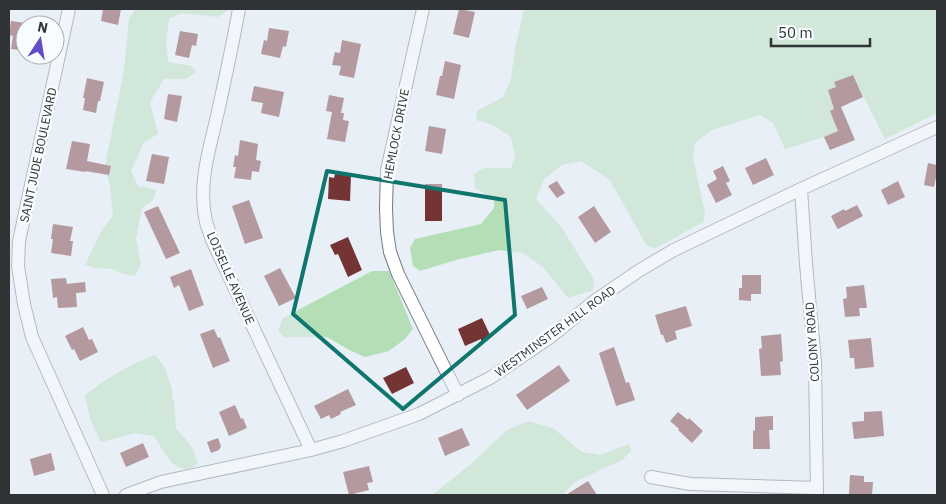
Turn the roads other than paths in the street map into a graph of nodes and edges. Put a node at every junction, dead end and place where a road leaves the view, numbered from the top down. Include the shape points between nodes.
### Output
1 (70, 9) edge
2 (239, 9) edge
3 (423, 9) edge
4 (937, 127) edge
5 (801, 189) junction
6 (458, 395) junction
7 (311, 450) junction
8 (651, 476) dead end
9 (150, 491) edge
10 (817, 491) edge
11 (103, 495) edge
12 (126, 495) edge

1 - 11 street, SAINT JUDE BOULEVARD via 19,241 18,266 32,337
2 - 7 street, LOISELLE AVENUE via 204,175 206,222
3 - 6 street, HEMLOCK DRIVE via 386,170 388,232 390,252 398,274
4 - 5 street, WESTMINSTER HILL ROAD
5 - 6 street, WESTMINSTER HILL ROAD via 674,250 640,270 549,338 490,378
5 - 10 street, COLONY ROAD via 815,362
6 - 7 street, WESTMINSTER HILL ROAD via 400,422
7 - 9 street, WESTMINSTER HILL ROAD via 162,482
8 - 10 street via 690,484
9 - 12 street, WESTMINSTER HILL ROAD

